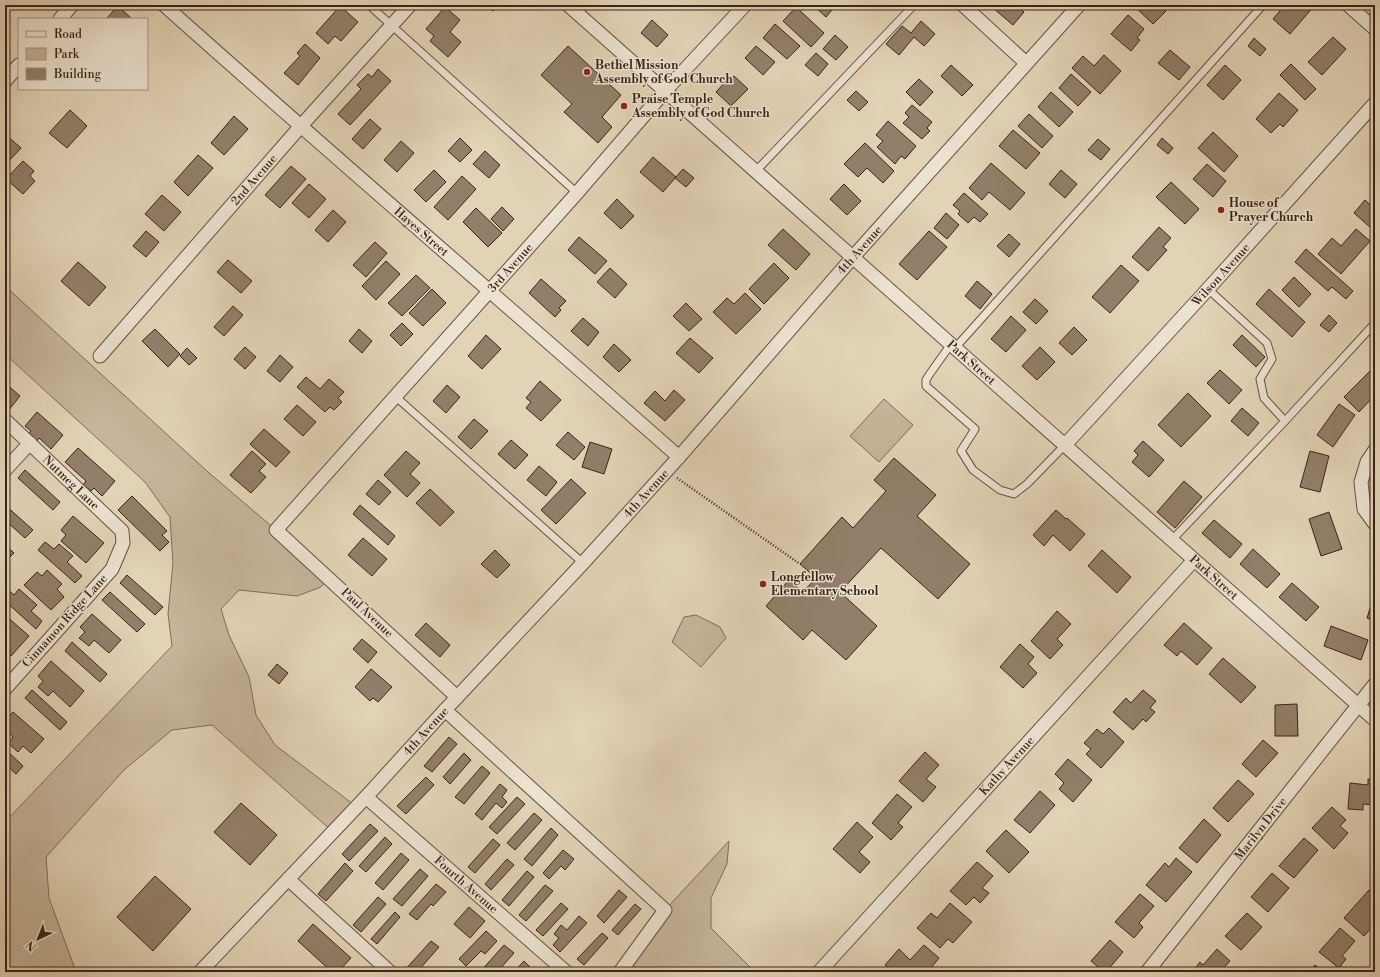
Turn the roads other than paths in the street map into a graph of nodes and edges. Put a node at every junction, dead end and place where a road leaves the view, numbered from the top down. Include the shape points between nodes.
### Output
1 (72, 5) edge
2 (164, 5) edge
3 (369, 5) edge
4 (410, 5) edge
5 (568, 5) edge
6 (745, 5) edge
7 (914, 5) edge
8 (963, 5) edge
9 (1079, 5) edge
10 (1263, 5) edge
11 (1348, 5) edge
12 (61, 18) edge
13 (392, 26) junction
14 (1375, 29) edge
15 (1026, 63) junction
16 (18, 66) edge
17 (5, 81) edge
18 (665, 91) junction
19 (1375, 103) edge
20 (300, 127) junction
21 (756, 171) junction
22 (577, 193) junction
23 (853, 257) junction
24 (1208, 289) junction
25 (490, 290) junction
26 (1375, 323) edge
27 (953, 346) junction
28 (100, 356) dead end
29 (396, 397) junction
30 (5, 420) edge
31 (1285, 421) junction
32 (30, 442) junction
33 (1065, 445) junction
34 (1375, 450) edge
35 (679, 457) junction
36 (5, 470) edge
37 (1375, 524) edge
38 (276, 530) joint
39 (1172, 540) junction
40 (120, 550) joint
41 (1194, 560) junction
42 (583, 563) junction
43 (1375, 684) edge
44 (5, 689) edge
45 (457, 697) junction
46 (1358, 705) junction
47 (445, 710) junction
48 (1375, 720) edge
49 (366, 797) junction
50 (288, 879) junction
51 (200, 972) edge
52 (390, 972) edge
53 (566, 972) edge
54 (620, 972) edge
55 (819, 972) edge
56 (1147, 972) edge

1 - 12 street
2 - 20 street, Hayes Street
3 - 13 lane
4 - 13 street, 2nd Avenue
5 - 18 street, Park Street
6 - 18 street, 3rd Avenue
7 - 21 lane
8 - 15 street
9 - 15 street, 4th Avenue
10 - 27 lane
11 - 14 street
13 - 20 street, 2nd Avenue
13 - 22 lane
15 - 23 street, 4th Avenue
16 - 17 street
18 - 21 street, Park Street
18 - 22 street, 3rd Avenue
19 - 24 street, Wilson Avenue
20 - 25 street, Hayes Street
20 - 28 street, 2nd Avenue
21 - 23 street, Park Street
22 - 25 street, 3rd Avenue
23 - 27 street, Park Street
23 - 35 street, 4th Avenue
24 - 31 lane via 1267,343 1272,360 1260,379 1264,398
24 - 33 street, Wilson Avenue
25 - 29 street, 3rd Avenue
25 - 35 street, Hayes Street
26 - 31 lane
27 - 33 street, Park Street
27 - 33 lane via 928,375 926,386 975,429 961,451 973,470 1000,490 1014,494
29 - 38 street, 3rd Avenue
29 - 42 lane
30 - 32 street, Nutmeg Lane
31 - 39 lane
32 - 36 street
32 - 40 street, Nutmeg Lane via 122,531 123,543
33 - 39 street, Park Street
34 - 37 street via 1367,462 1361,482 1364,509
35 - 42 street, 4th Avenue
38 - 45 street, Paul Avenue
39 - 41 street, Park Street
40 - 44 street, Cinnamon Ridge Lane via 112,569
41 - 46 street, Park Street
41 - 55 street, Kathy Avenue
42 - 45 street, 4th Avenue
43 - 46 street, Marilyn Drive
45 - 47 street, 4th Avenue
46 - 48 street, Park Street
46 - 56 street, Marilyn Drive
47 - 49 street, 4th Avenue
47 - 54 street via 665,910
49 - 50 street, 4th Avenue
49 - 53 street, Fourth Avenue
50 - 51 street, 4th Avenue
50 - 52 street

